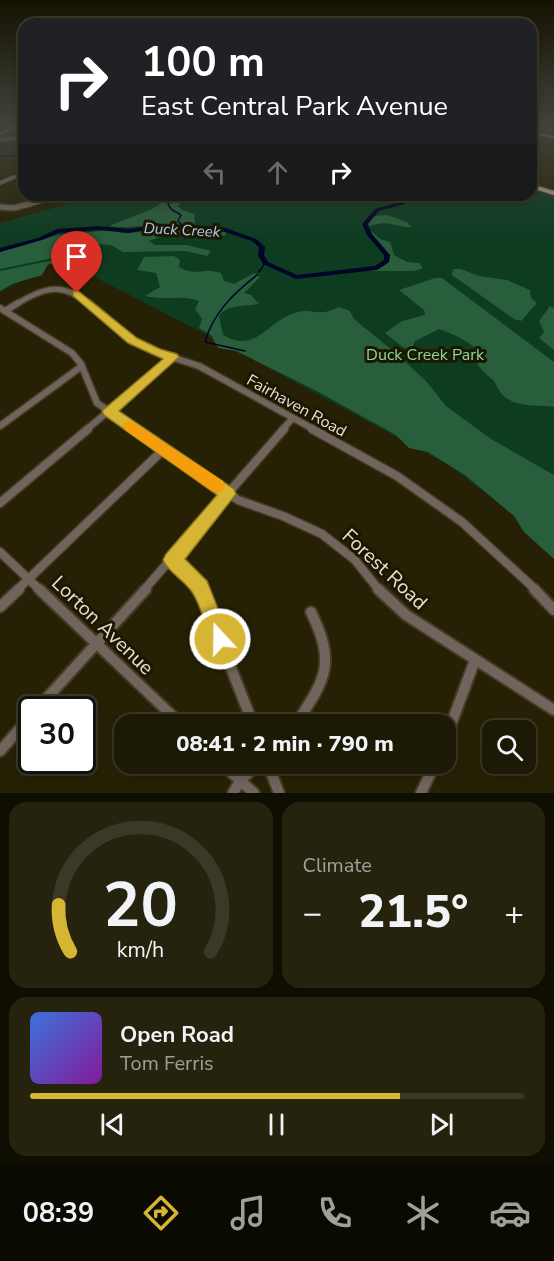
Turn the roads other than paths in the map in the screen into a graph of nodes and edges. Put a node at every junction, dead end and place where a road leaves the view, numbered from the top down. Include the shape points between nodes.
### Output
1 (14, 177) dead end
2 (0, 183) edge
3 (537, 188) edge
4 (554, 193) edge
5 (41, 201) edge
6 (0, 207) edge
7 (2, 309) edge
8 (173, 357) junction
9 (82, 366) junction
10 (109, 411) junction
11 (292, 419) junction
12 (0, 426) edge
13 (164, 449) junction
14 (228, 494) junction
15 (0, 503) edge
16 (0, 552) edge
17 (172, 560) junction
18 (29, 579) junction
19 (0, 607) edge
20 (554, 610) edge
21 (311, 612) dead end
22 (95, 644) junction
23 (475, 660) junction
24 (49, 696) edge
25 (554, 710) edge
26 (170, 714) edge
27 (249, 714) edge
28 (302, 714) edge
29 (455, 714) edge
30 (18, 731) edge
31 (0, 751) edge
32 (233, 774) edge
33 (247, 774) edge
34 (272, 774) edge
35 (430, 774) edge
36 (240, 781) junction
37 (233, 793) edge
38 (254, 793) edge
39 (279, 793) edge
40 (421, 793) edge

1 - 2 street
3 - 4 main road
5 - 6 street via 14,208
7 - 8 street, Fairhaven Road via 38,292 68,289 132,340
7 - 9 street, Forest Road via 72,353
8 - 10 street
8 - 11 street, Fairhaven Road via 199,366
9 - 10 street, Forest Road via 97,403
9 - 12 street
10 - 13 street, Forest Road
10 - 15 street
11 - 14 street
11 - 20 street, Fairhaven Road via 397,476 447,511
13 - 14 street, Forest Road
13 - 18 street
14 - 17 street
14 - 23 street, Forest Road via 322,534 355,560 393,605
16 - 18 street, Lorton Avenue
17 - 22 street
17 - 27 street via 200,588
18 - 19 street
18 - 22 street, Lorton Avenue
21 - 28 street via 327,650 327,669
22 - 24 street
22 - 26 street, Lorton Avenue
23 - 25 street, Forest Road
23 - 29 street
30 - 31 street
32 - 36 street
33 - 36 street
34 - 39 street
35 - 40 street
36 - 37 street
36 - 38 street

